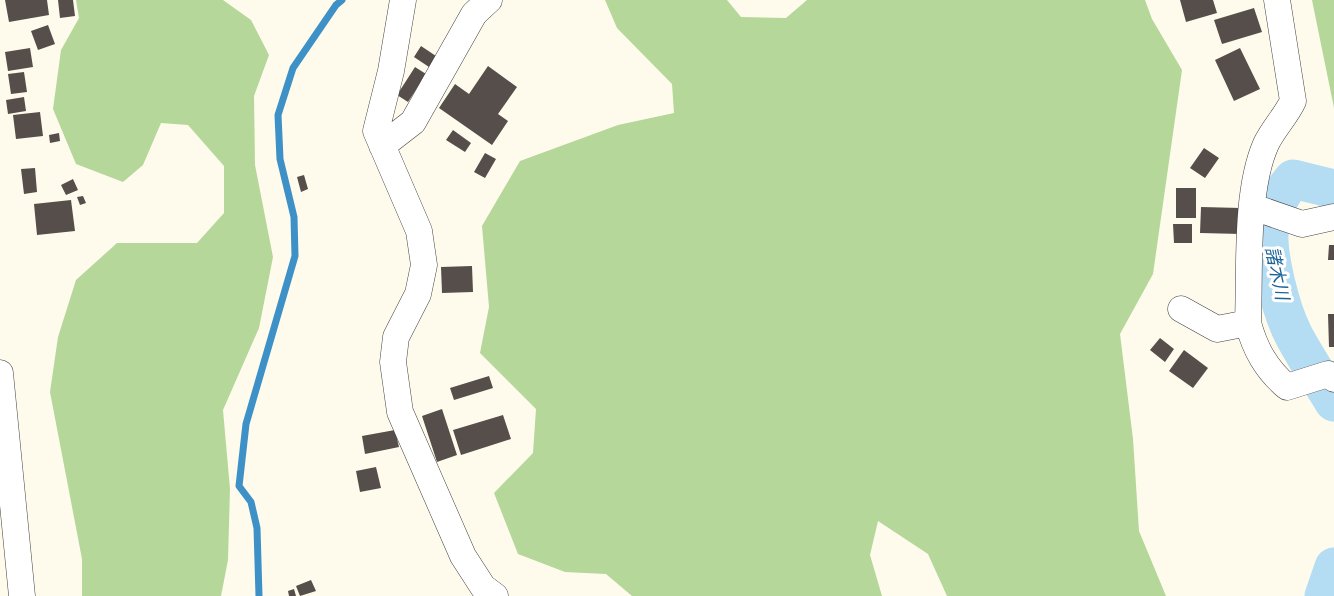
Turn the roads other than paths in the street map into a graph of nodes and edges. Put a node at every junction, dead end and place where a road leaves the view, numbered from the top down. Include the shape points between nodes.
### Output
1 (403, 0) edge
2 (489, 0) edge
3 (1277, 0) edge
4 (382, 146) junction
5 (1253, 207) junction
6 (1334, 217) edge
7 (1181, 309) dead end
8 (1248, 323) junction
9 (0, 373) edge
10 (1334, 379) edge
11 (22, 596) edge
12 (495, 596) edge

1 - 4 street via 392,71 378,117 376,131
2 - 4 street via 474,14 413,122
3 - 5 street via 1293,101 1267,142 1254,180
4 - 12 street via 419,231 424,265 418,294 396,337 393,362 400,412 463,556 483,586
5 - 6 street via 1302,224
5 - 8 street
7 - 8 street via 1217,329
8 - 10 street via 1253,343 1271,374 1287,387 1328,374
9 - 11 street

